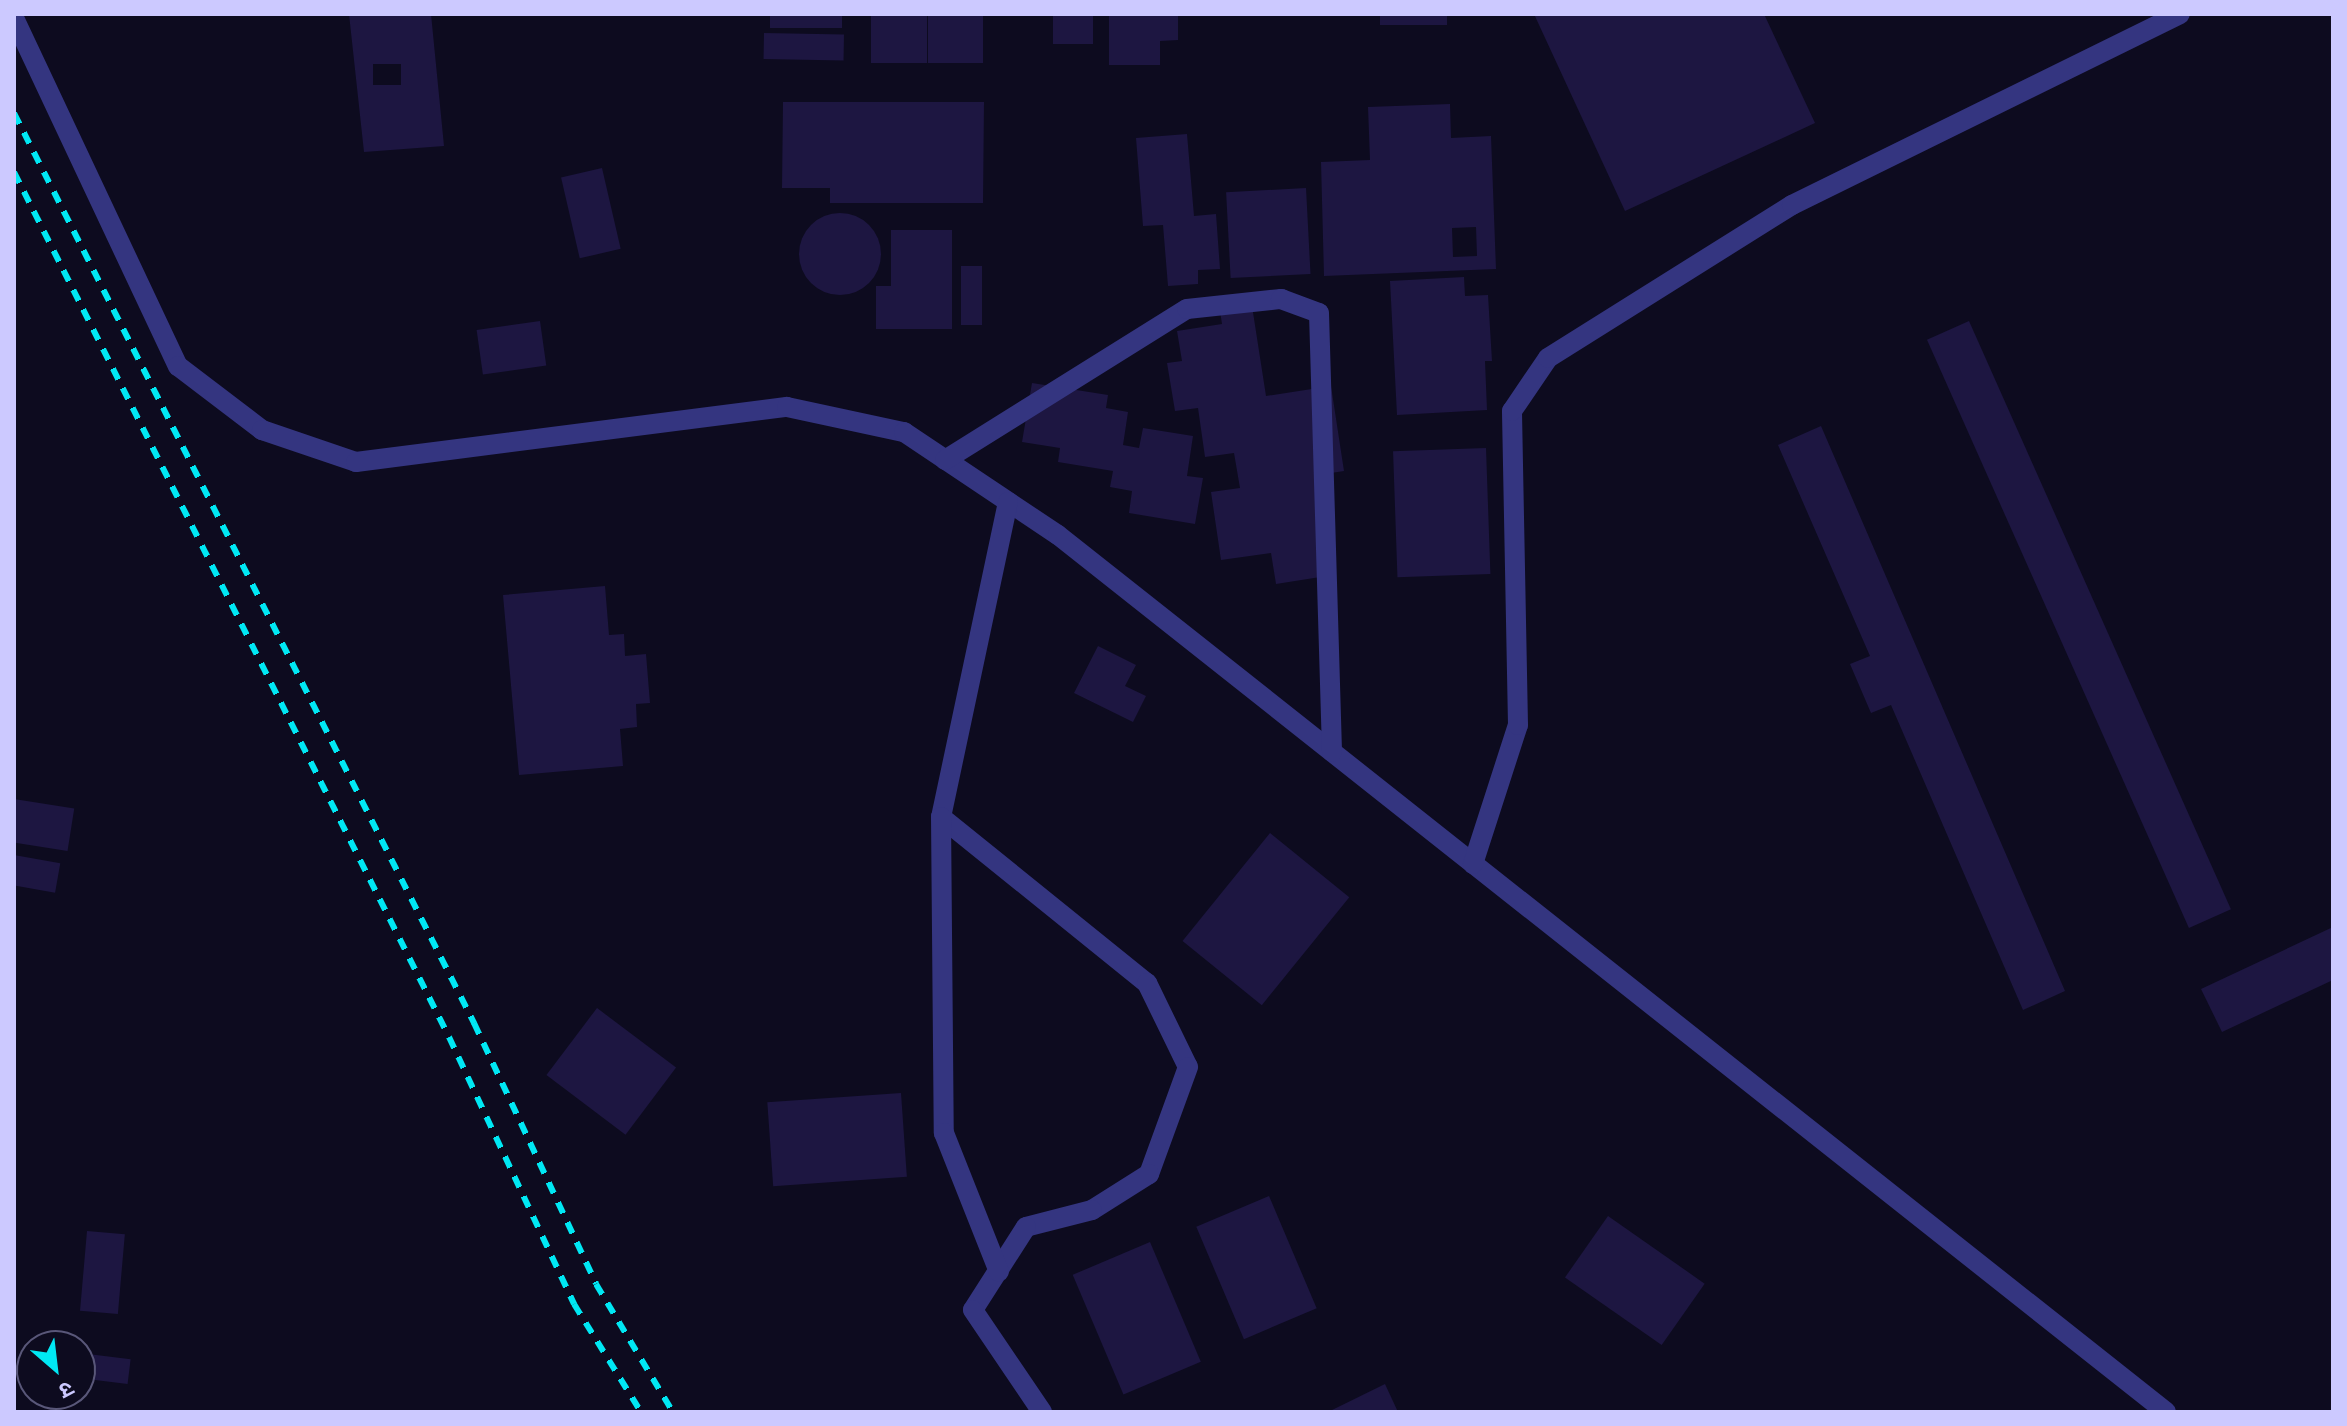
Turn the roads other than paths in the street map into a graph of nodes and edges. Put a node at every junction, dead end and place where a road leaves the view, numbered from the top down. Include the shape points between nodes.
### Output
1 (2180, 14) edge
2 (14, 18) edge
3 (945, 460) junction
4 (1008, 502) junction
5 (1332, 752) junction
6 (941, 817) junction
7 (1473, 864) junction
8 (999, 1272) junction
9 (1042, 1412) edge
10 (2166, 1412) edge

1 - 7 street via 1792,205 1548,358 1512,411 1518,725
2 - 3 street via 178,366 262,430 356,462 787,407 904,432
3 - 4 street
3 - 5 street via 1187,309 1281,299 1319,313
4 - 5 street via 1058,535
4 - 6 street
5 - 7 street
6 - 8 street via 944,1133
6 - 8 street via 1147,983 1188,1067 1149,1174 1092,1210 1026,1227
7 - 10 street
8 - 9 street via 973,1310

